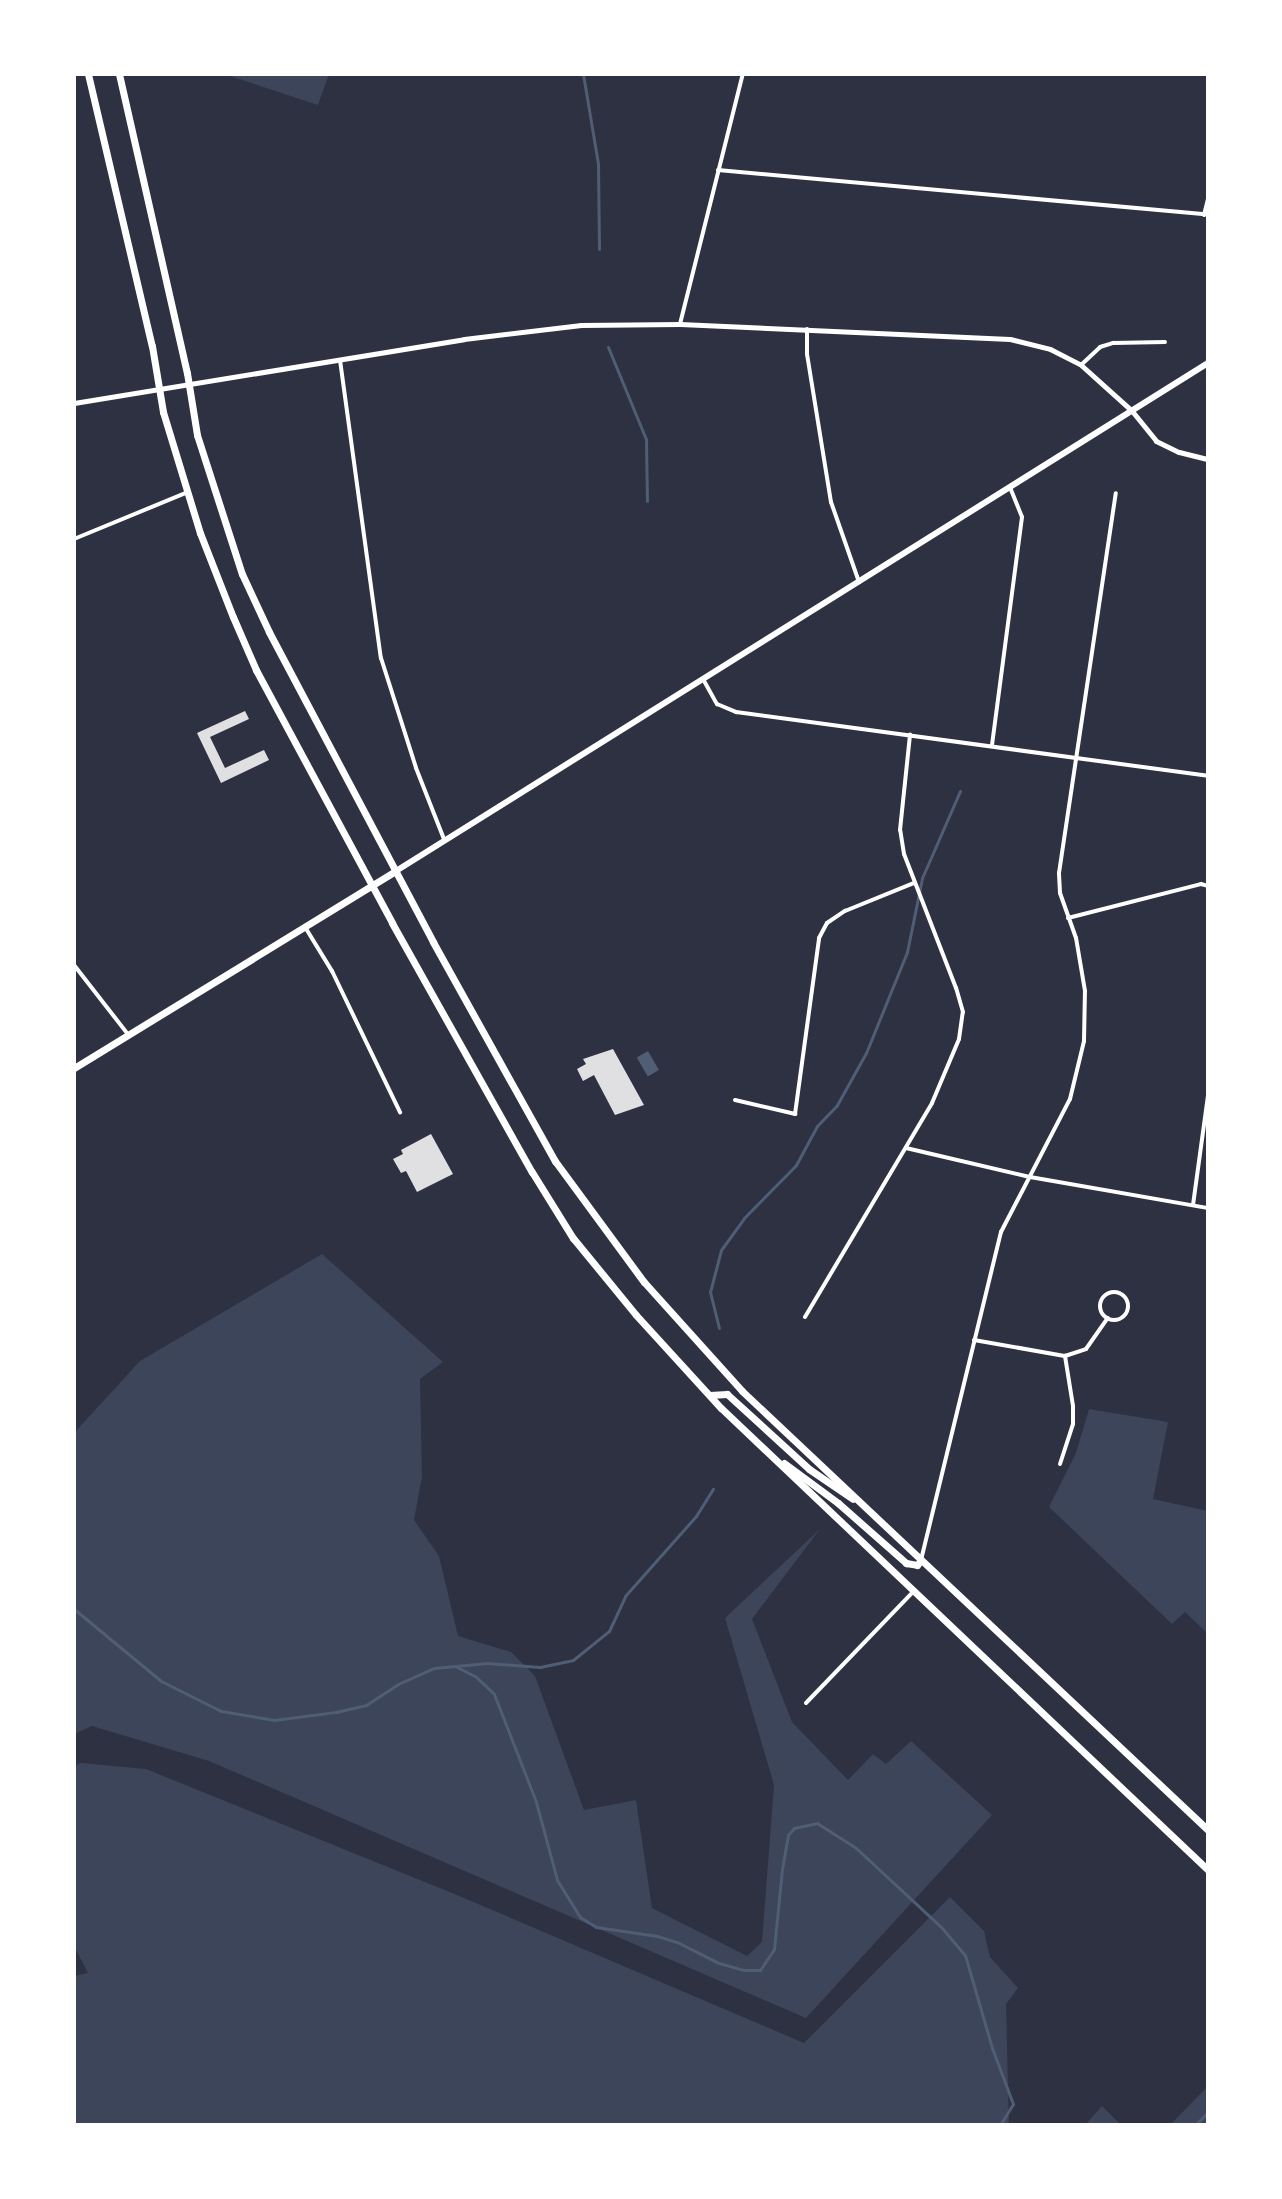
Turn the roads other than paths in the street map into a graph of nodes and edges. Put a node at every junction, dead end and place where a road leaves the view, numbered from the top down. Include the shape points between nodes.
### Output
1 (88, 74) edge
2 (119, 74) edge
3 (743, 74) edge
4 (718, 170) junction
5 (1208, 199) edge
6 (1206, 215) edge
7 (680, 324) junction
8 (807, 329) junction
9 (1165, 342) dead end
10 (340, 360) junction
11 (1208, 363) edge
12 (1081, 365) junction
13 (189, 385) junction
14 (159, 391) junction
15 (74, 403) edge
16 (1132, 411) junction
17 (1208, 459) edge
18 (1010, 488) junction
19 (188, 492) junction
20 (1116, 493) dead end
21 (74, 539) edge
22 (859, 582) junction
23 (703, 679) junction
24 (910, 735) junction
25 (992, 745) junction
26 (1075, 757) junction
27 (1208, 776) edge
28 (445, 841) junction
29 (396, 871) junction
30 (914, 883) junction
31 (372, 886) junction
32 (1208, 886) edge
33 (1068, 918) junction
34 (305, 927) junction
35 (74, 965) edge
36 (127, 1033) junction
37 (74, 1068) edge
38 (1208, 1095) edge
39 (735, 1100) dead end
40 (400, 1112) dead end
41 (906, 1148) junction
42 (1030, 1177) junction
43 (1193, 1205) junction
44 (1208, 1208) edge
45 (805, 1317) dead end
46 (1108, 1318) junction
47 (974, 1340) junction
48 (1065, 1356) junction
49 (710, 1395) junction
50 (769, 1453) junction
51 (1060, 1464) dead end
52 (862, 1504) junction
53 (921, 1560) junction
54 (913, 1592) junction
55 (806, 1703) dead end
56 (1208, 1830) edge
57 (1208, 1869) edge

1 - 14 main road
2 - 13 main road
3 - 4 street
4 - 6 street
4 - 7 street
5 - 6 street
7 - 8 street
7 - 10 street via 581,325
8 - 12 street via 1026,341
8 - 22 street via 831,502
9 - 12 street via 1113,343 1100,347
10 - 13 street
10 - 28 street via 381,658
11 - 16 main road
12 - 16 street
13 - 14 street
13 - 29 main road via 197,435 242,574
14 - 15 street
14 - 19 main road
16 - 17 street via 1156,441
16 - 18 main road
18 - 22 main road
18 - 25 street via 1022,517
19 - 21 street
19 - 31 main road via 256,670
20 - 26 street
22 - 23 main road
23 - 24 street via 725,709
23 - 28 main road
24 - 25 street
24 - 30 street via 900,830
25 - 26 street
26 - 27 street
26 - 33 street via 1059,873
28 - 29 main road
29 - 31 main road
29 - 52 main road via 555,1161 611,1239 742,1391
30 - 39 street via 845,911 825,926 814,965 795,1114
30 - 41 street via 963,1012 954,1057
31 - 34 main road
31 - 49 main road via 508,1133 573,1238
32 - 33 street
33 - 42 street via 1085,991 1084,1041 1070,1099
34 - 36 main road
34 - 40 street
35 - 36 street
36 - 37 main road
38 - 43 street
41 - 42 street
41 - 45 street
42 - 43 street
42 - 47 street via 1001,1232
43 - 44 street
46 - 46 street via 1119,1319 1127,1312 1120,1294 1110,1293 1102,1300 1101,1311
46 - 48 street via 1086,1349
47 - 48 street
47 - 53 street
48 - 51 street via 1073,1424
49 - 50 main road
49 - 52 main road via 727,1394 809,1469
50 - 53 main road via 838,1503 906,1563 917,1565
50 - 54 main road
52 - 53 main road
53 - 56 main road
54 - 55 street
54 - 57 main road

